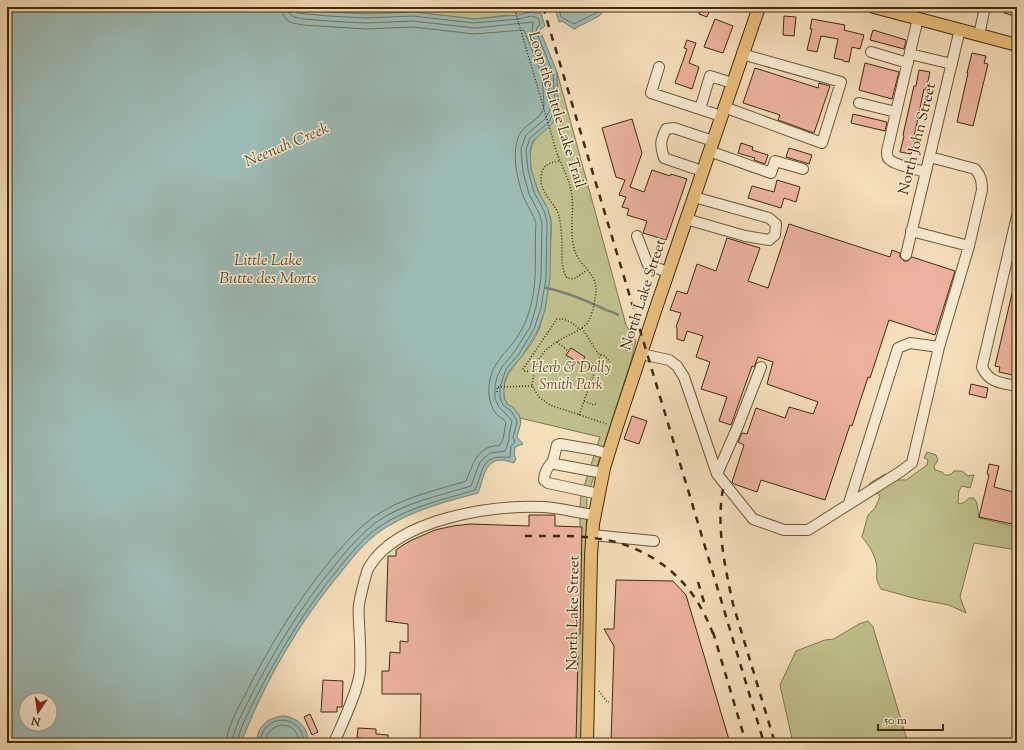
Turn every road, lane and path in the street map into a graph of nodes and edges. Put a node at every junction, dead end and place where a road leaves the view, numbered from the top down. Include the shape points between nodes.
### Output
1 (514, 7) edge
2 (759, 7) edge
3 (874, 7) edge
4 (985, 7) edge
5 (918, 18) junction
6 (960, 30) junction
7 (979, 35) junction
8 (1017, 45) edge
9 (871, 52) dead end
10 (742, 54) junction
11 (909, 58) junction
12 (952, 64) junction
13 (659, 67) dead end
14 (732, 83) junction
15 (860, 103) dead end
16 (700, 109) junction
17 (723, 111) junction
18 (896, 112) junction
19 (711, 146) junction
20 (930, 157) junction
21 (559, 161) junction
22 (803, 169) dead end
23 (702, 171) junction
24 (926, 172) junction
25 (694, 197) junction
26 (1017, 216) edge
27 (686, 219) junction
28 (911, 231) junction
29 (637, 236) dead end
30 (969, 246) junction
31 (906, 255) dead end
32 (588, 269) junction
33 (668, 272) junction
34 (581, 328) junction
35 (557, 341) junction
36 (939, 347) junction
37 (568, 351) dead end
38 (600, 354) junction
39 (641, 354) junction
40 (584, 361) dead end
41 (610, 362) dead end
42 (596, 366) junction
43 (760, 367) dead end
44 (608, 369) dead end
45 (534, 372) junction
46 (532, 386) junction
47 (1017, 386) edge
48 (497, 392) dead end
49 (584, 401) junction
50 (598, 403) dead end
51 (579, 415) junction
52 (607, 424) dead end
53 (608, 454) junction
54 (553, 461) junction
55 (603, 473) junction
56 (717, 474) junction
57 (599, 494) junction
58 (849, 503) junction
59 (595, 515) junction
60 (592, 535) junction
61 (654, 541) dead end
62 (599, 691) dead end
63 (609, 702) dead end
64 (334, 743) edge
65 (586, 743) edge

1 - 21 path, Loop the Little Lake Trail
2 - 10 main road, North Lake Street
3 - 5 main road
4 - 7 street
5 - 6 main road
5 - 11 street
6 - 7 main road
6 - 12 street, North John Street
7 - 8 main road
9 - 11 street
10 - 14 main road, North Lake Street
10 - 17 street via 841,82 822,143
11 - 12 street
11 - 18 street
12 - 20 street, North John Street
13 - 16 street via 651,93
14 - 16 street via 710,76
14 - 17 main road, North Lake Street
15 - 18 street
16 - 17 street
17 - 19 main road, North Lake Street
18 - 24 street via 887,151 888,160
19 - 22 street via 771,172 775,161
19 - 23 main road, North Lake Street
19 - 23 street via 674,128 666,129 663,135 660,145 664,158
20 - 24 street, North John Street
20 - 30 street via 975,169 980,174 982,190
21 - 32 path, Loop the Little Lake Trail via 571,190 574,249
21 - 32 path via 544,167 541,179 545,195 556,208 559,217 565,275 574,279
23 - 25 main road, North Lake Street
24 - 28 street, North John Street
25 - 27 main road, North Lake Street
25 - 27 street via 769,218 776,224 775,235 769,240 751,237
26 - 47 street via 982,367 986,375 993,380
27 - 33 main road, North Lake Street
28 - 30 street
28 - 31 street, North John Street
29 - 33 street via 648,265
30 - 36 street
32 - 34 path, Loop the Little Lake Trail via 597,286 588,322
33 - 39 main road, North Lake Street
34 - 35 path, Loop the Little Lake Trail
34 - 38 path
34 - 45 path via 565,319 557,318 523,369
35 - 37 path
35 - 45 path, Loop the Little Lake Trail via 540,357
36 - 58 street via 912,463
36 - 58 street via 910,343 898,348
38 - 41 path
38 - 42 path
39 - 53 main road, North Lake Street
39 - 56 street via 669,360 677,366 684,377
40 - 42 path
42 - 44 path
42 - 49 path
43 - 56 street
45 - 46 path, Loop the Little Lake Trail
46 - 48 path via 497,387
46 - 51 path via 544,402
49 - 50 path
49 - 51 path
51 - 52 path
53 - 54 street via 560,444 557,445
53 - 55 main road, North Lake Street
54 - 55 street via 555,464
54 - 57 street via 544,475 544,480 548,483
55 - 57 main road, North Lake Street
56 - 58 street via 752,519 784,530 808,530
57 - 59 main road, North Lake Street
59 - 60 main road, North Lake Street
59 - 64 street via 545,507 483,510 434,521 394,541 379,554 368,568 359,605 360,674
60 - 61 street
60 - 65 main road, North Lake Street
62 - 63 path

